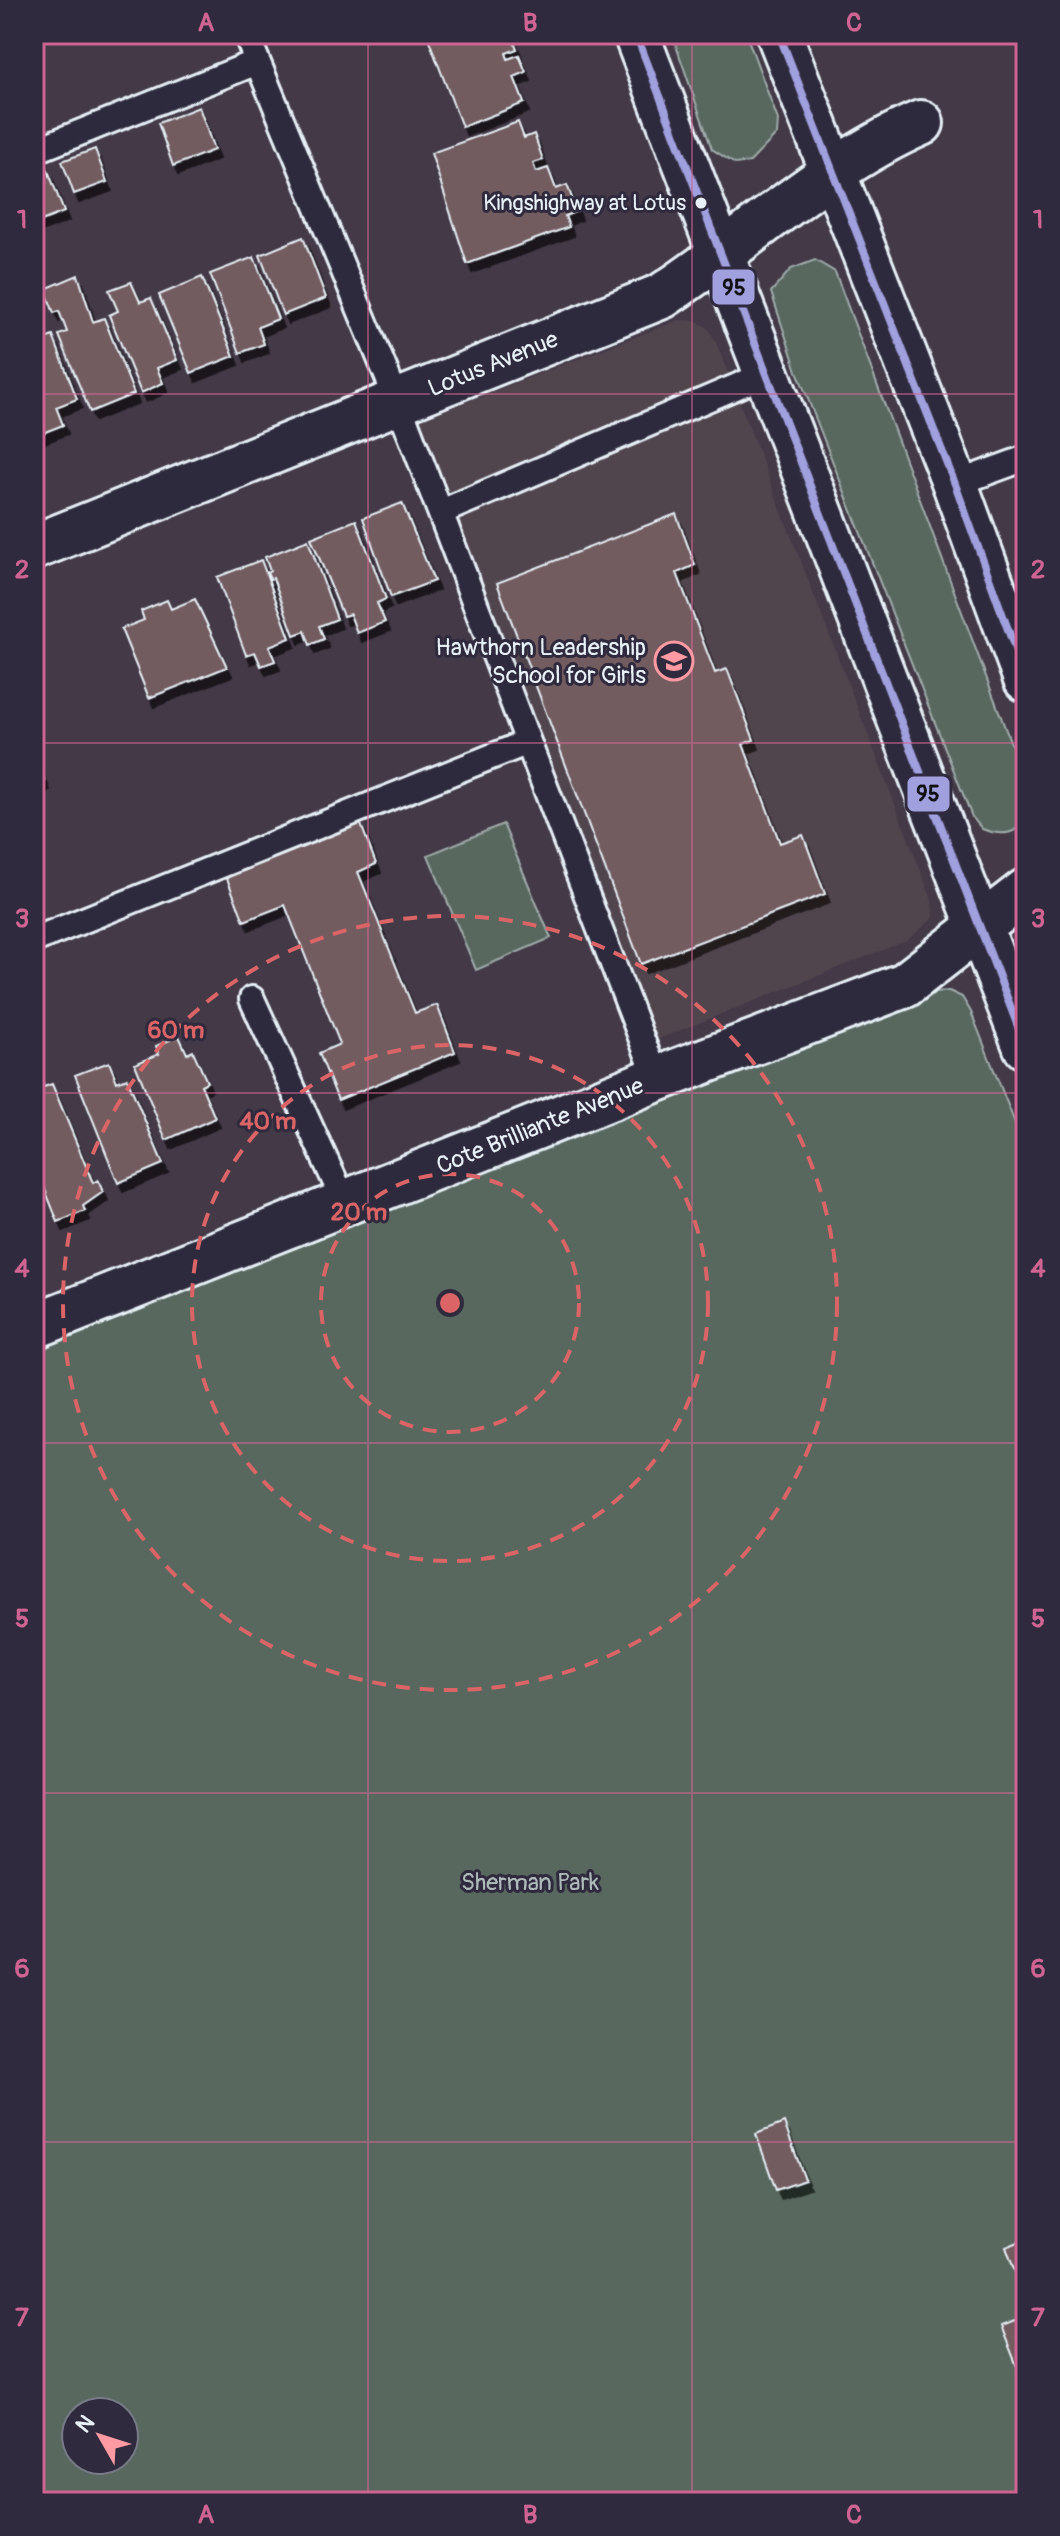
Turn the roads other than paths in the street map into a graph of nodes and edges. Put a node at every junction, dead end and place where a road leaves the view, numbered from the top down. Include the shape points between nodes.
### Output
1 (246, 34) edge
2 (636, 34) edge
3 (779, 34) edge
4 (257, 62) junction
5 (921, 123) dead end
6 (34, 151) edge
7 (833, 173) junction
8 (721, 258) junction
9 (766, 374) junction
10 (398, 402) junction
11 (1026, 458) edge
12 (955, 484) junction
13 (441, 512) junction
14 (34, 547) edge
15 (1026, 679) edge
16 (528, 742) junction
17 (1026, 891) edge
18 (978, 930) junction
19 (34, 940) edge
20 (252, 999) dead end
21 (1026, 1047) edge
22 (657, 1079) junction
23 (345, 1203) junction
24 (34, 1326) edge

1 - 4 lane
2 - 8 street
3 - 7 street
4 - 6 lane
4 - 10 lane
5 - 7 street, Lotus Avenue via 876,142
7 - 8 street, Lotus Avenue
7 - 12 street
8 - 9 street
8 - 10 street, Lotus Avenue via 662,296
9 - 13 lane
9 - 18 street
10 - 13 lane
10 - 14 street, Lotus Avenue
11 - 12 lane
12 - 15 street
13 - 16 lane
16 - 19 lane
16 - 22 lane
17 - 18 street, Cote Brilliante Avenue
18 - 21 street
18 - 22 street, Cote Brilliante Avenue via 905,985
20 - 23 lane
22 - 23 street, Cote Brilliante Avenue
23 - 24 street, Cote Brilliante Avenue

